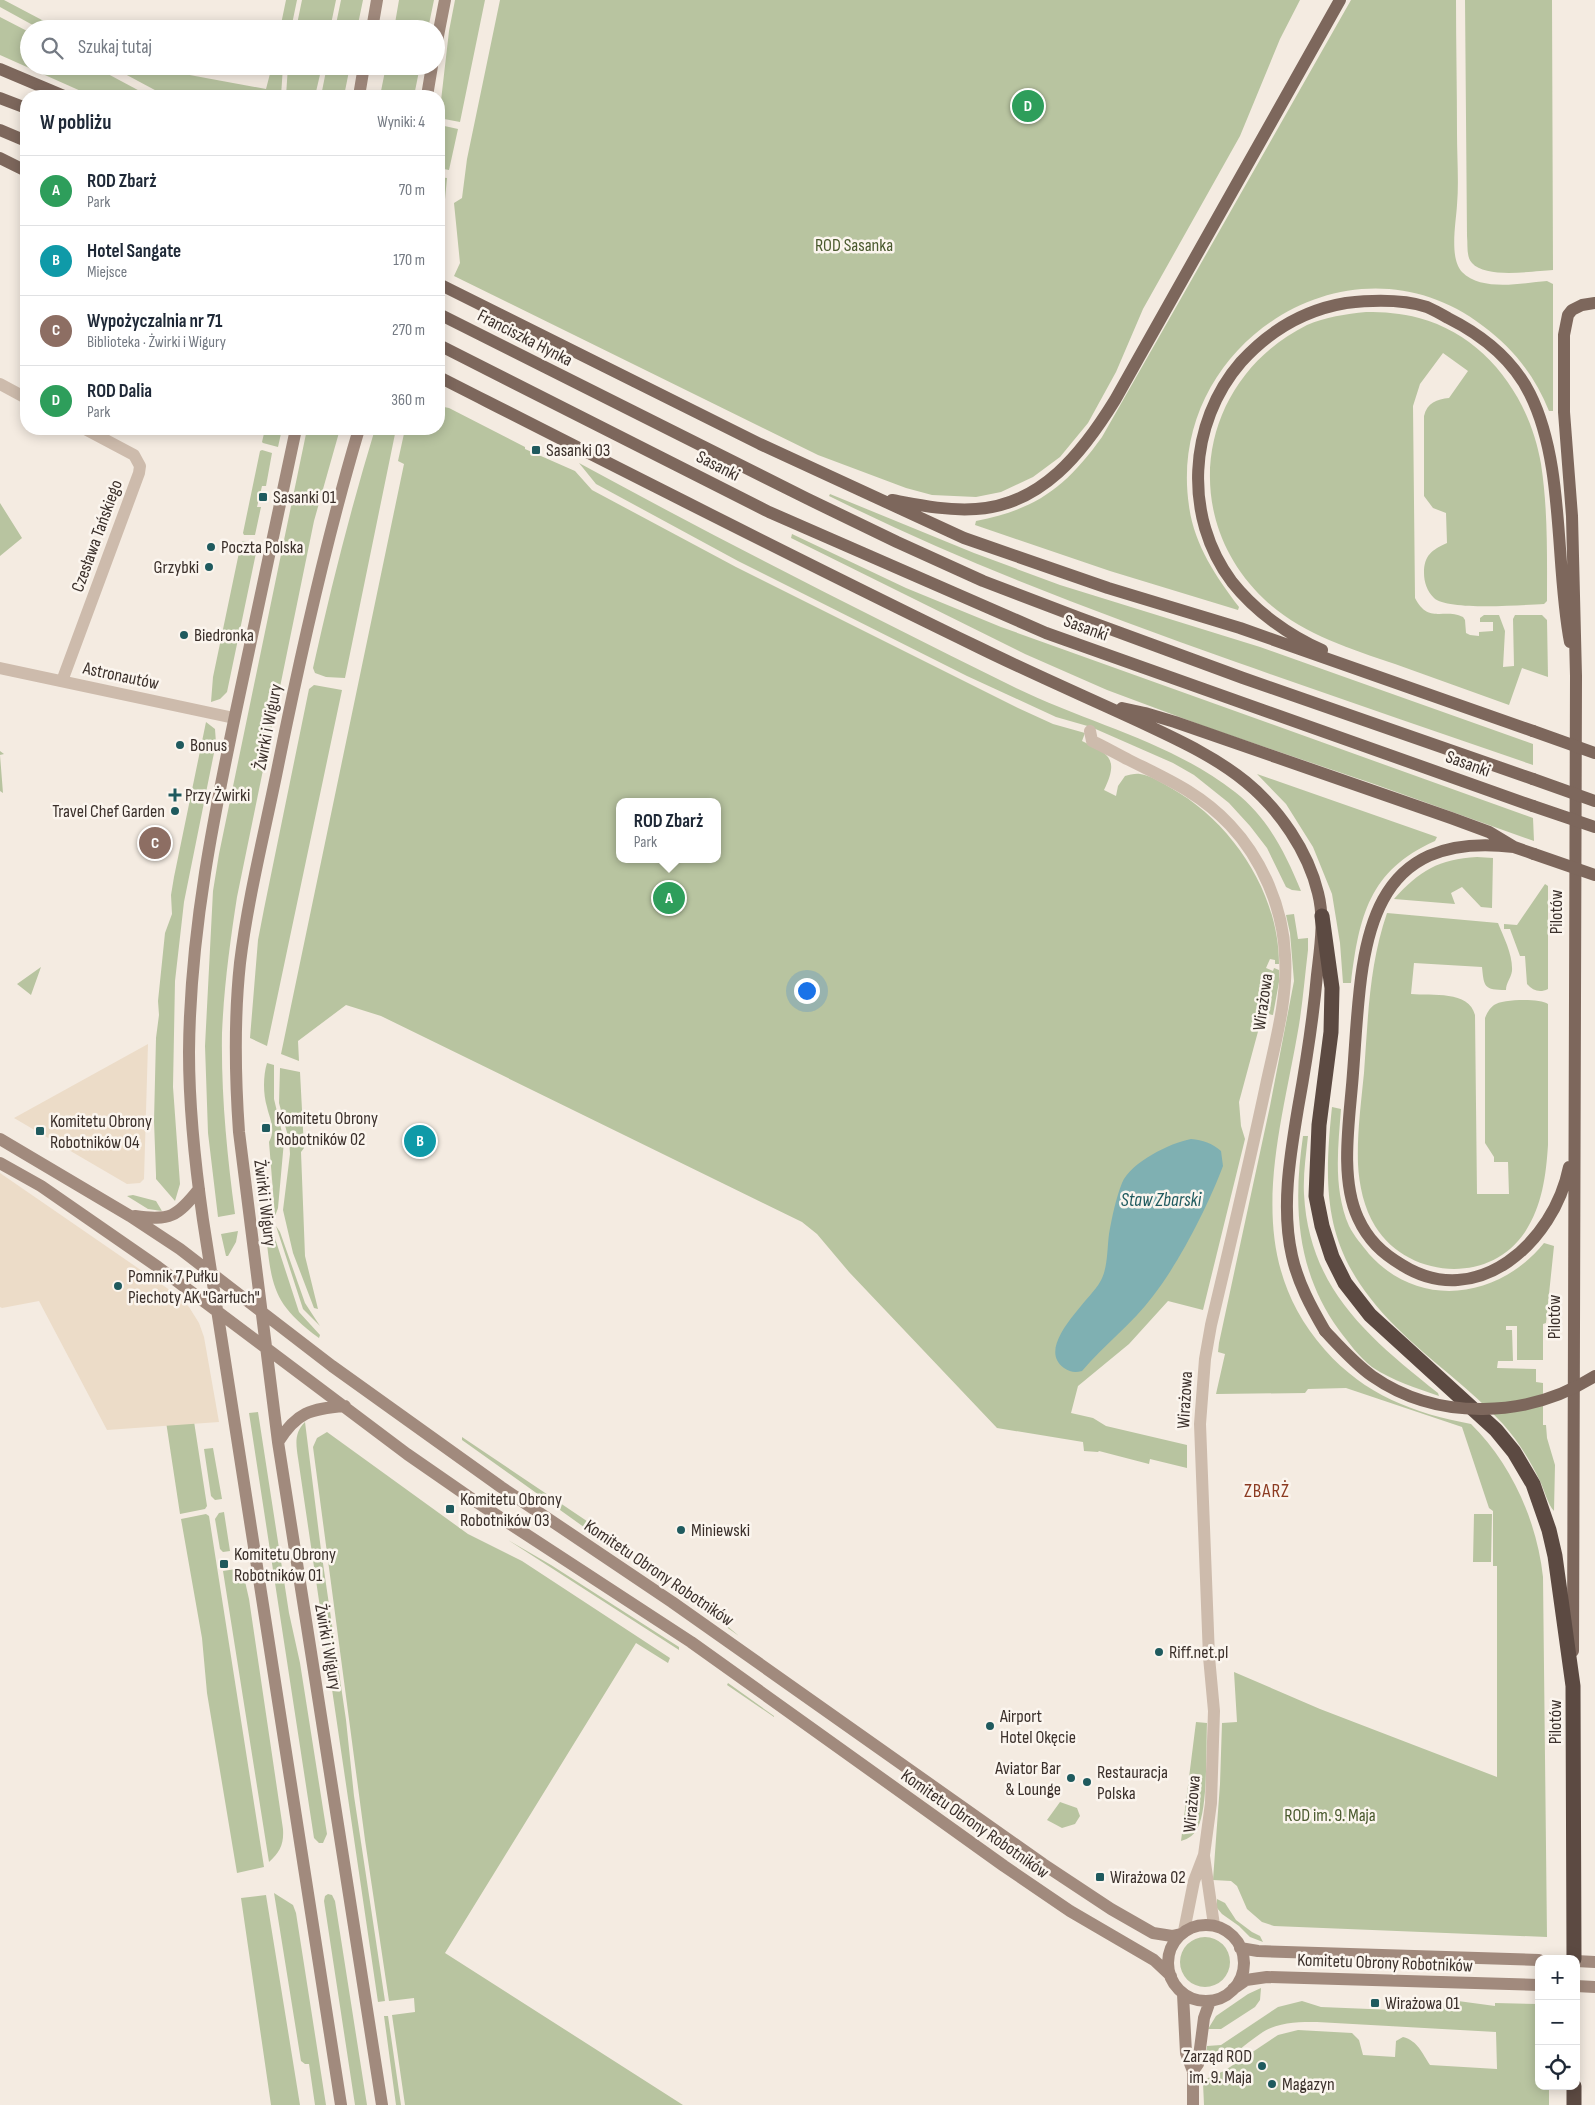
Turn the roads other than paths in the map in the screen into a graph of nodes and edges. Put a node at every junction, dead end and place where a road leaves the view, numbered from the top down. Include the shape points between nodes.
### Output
1 (377, 0) edge
2 (445, 0) edge
3 (1340, 0) edge
4 (374, 20) edge
5 (441, 20) edge
6 (0, 68) edge
7 (362, 75) edge
8 (430, 75) edge
9 (50, 90) edge
10 (360, 90) edge
11 (428, 90) edge
12 (0, 98) edge
13 (20, 106) edge
14 (0, 130) edge
15 (20, 138) edge
16 (0, 158) edge
17 (20, 168) edge
18 (445, 287) edge
19 (1595, 303) edge
20 (445, 317) edge
21 (445, 348) edge
22 (445, 380) edge
23 (0, 384) edge
24 (596, 394) joint
25 (20, 395) edge
26 (96, 435) edge
27 (295, 435) edge
28 (356, 435) edge
29 (877, 498) junction
30 (0, 668) edge
31 (1576, 676) junction
32 (1384, 678) junction
33 (62, 682) junction
34 (1105, 705) junction
35 (234, 718) junction
36 (1090, 731) dead end
37 (1595, 753) edge
38 (1595, 801) edge
39 (1595, 828) edge
40 (1514, 847) junction
41 (1595, 875) edge
42 (1322, 916) junction
43 (0, 1139) edge
44 (1573, 1145) junction
45 (0, 1162) edge
46 (199, 1189) junction
47 (130, 1216) junction
48 (211, 1273) junction
49 (217, 1310) junction
50 (262, 1312) junction
51 (266, 1347) junction
52 (1595, 1376) edge
53 (345, 1406) junction
54 (278, 1442) junction
55 (1573, 1686) junction
56 (1204, 1855) junction
57 (1214, 1925) junction
58 (1182, 1932) junction
59 (1240, 1948) junction
60 (1575, 1955) edge
61 (1535, 1960) edge
62 (1580, 1960) edge
63 (1595, 1962) edge
64 (1171, 1976) junction
65 (1535, 1985) edge
66 (1580, 1986) edge
67 (1595, 1987) edge
68 (1233, 1989) junction
69 (1183, 1994) junction
70 (1210, 2001) junction
71 (1193, 2071) junction
72 (1574, 2090) edge
73 (341, 2105) edge
74 (382, 2105) edge
75 (1193, 2105) edge
76 (1574, 2105) edge

1 - 4 street
2 - 5 street
3 - 29 main road via 1115,400 1076,456 1044,485 995,506 958,510
6 - 9 main road
7 - 10 street
8 - 11 street
12 - 13 main road
14 - 15 main road
16 - 17 main road
18 - 29 main road
19 - 31 main road via 1572,310 1564,335 1564,412 1572,516
20 - 24 main road, Franciszka Hynka
21 - 39 main road, Sasanki, bridge via 778,516 1046,633
22 - 34 main road via 1023,670
23 - 25 street
24 - 38 main road, Sasanki, bridge via 897,542 984,581 1244,678
26 - 33 street, Czesława Tańskiego via 134,456 140,466
27 - 35 street, Żwirki i Wigury
28 - 50 street, Żwirki i Wigury via 311,605 241,961 235,1048 238,1132
29 - 32 main road via 946,530 1012,555
30 - 33 street, Astronautów
31 - 32 main road via 1563,609 1548,448 1530,394 1497,350 1484,339 1426,307 1393,301 1323,307 1286,323 1253,349 1230,375 1213,403 1199,453 1198,488 1210,543 1223,569 1253,604 1299,638
31 - 44 main road, Pilotów
32 - 37 main road, bridge
33 - 35 street, Astronautów
34 - 40 main road via 1145,713 1221,737 1452,818 1489,832
34 - 42 main road via 1182,741 1248,784 1272,808 1296,840 1310,867
35 - 46 street, Żwirki i Wigury via 212,826 193,967 190,1101
36 - 56 street, Wirażowa via 1092,741 1181,785 1215,811 1244,842 1265,879 1278,913 1285,954 1285,982 1271,1060 1211,1324 1204,1369 1200,1424 1201,1484 1214,1712 1211,1803
40 - 41 main road, bridge
40 - 44 main road via 1469,844 1425,858 1397,878 1377,910 1361,974 1347,1156 1350,1191 1357,1216 1368,1237 1385,1255 1410,1270 1437,1280 1465,1280 1509,1263 1546,1222 1560,1196
42 - 52 main road, bridge via 1314,1013 1289,1167 1287,1212 1291,1252 1299,1281 1325,1331 1378,1379 1410,1395 1452,1406 1474,1409 1517,1407 1560,1394
42 - 55 highway via 1332,988 1332,1032 1319,1125 1316,1196 1332,1257 1345,1283 1370,1315 1496,1430 1533,1484 1555,1556
43 - 47 street, Komitetu Obrony Robotników
44 - 55 main road, Pilotów
45 - 49 street, Komitetu Obrony Robotników via 41,1186
46 - 47 street via 188,1203 168,1217
46 - 48 street, Żwirki i Wigury
47 - 48 street, Komitetu Obrony Robotników
48 - 49 street, Żwirki i Wigury
48 - 50 street, Komitetu Obrony Robotników
49 - 51 street, Komitetu Obrony Robotników
49 - 73 street, Żwirki i Wigury
50 - 51 street, Żwirki i Wigury
50 - 58 street, Komitetu Obrony Robotników via 501,1487 664,1596 1043,1864 1154,1933 1172,1936
51 - 53 street, Komitetu Obrony Robotników
51 - 54 street, Żwirki i Wigury
53 - 54 street via 323,1408 298,1418
53 - 64 street, Komitetu Obrony Robotników via 472,1499 691,1642 1028,1883 1082,1919 1154,1960
54 - 74 street, Żwirki i Wigury
55 - 60 highway, Pilotów
56 - 57 street, Wirażowa
56 - 58 street, Wirażowa
57 - 58 street via 1205,1924
57 - 59 street via 1227,1931
58 - 64 street via 1172,1950
59 - 61 street, Komitetu Obrony Robotników
59 - 68 street via 1242,1969
62 - 63 street
64 - 69 street
65 - 68 street, Komitetu Obrony Robotników via 1267,1977 1246,1980
66 - 67 street
68 - 70 street via 1225,1996
69 - 70 street
69 - 71 street via 1186,2053
70 - 71 street via 1204,2018 1198,2064
71 - 75 street
72 - 76 highway

